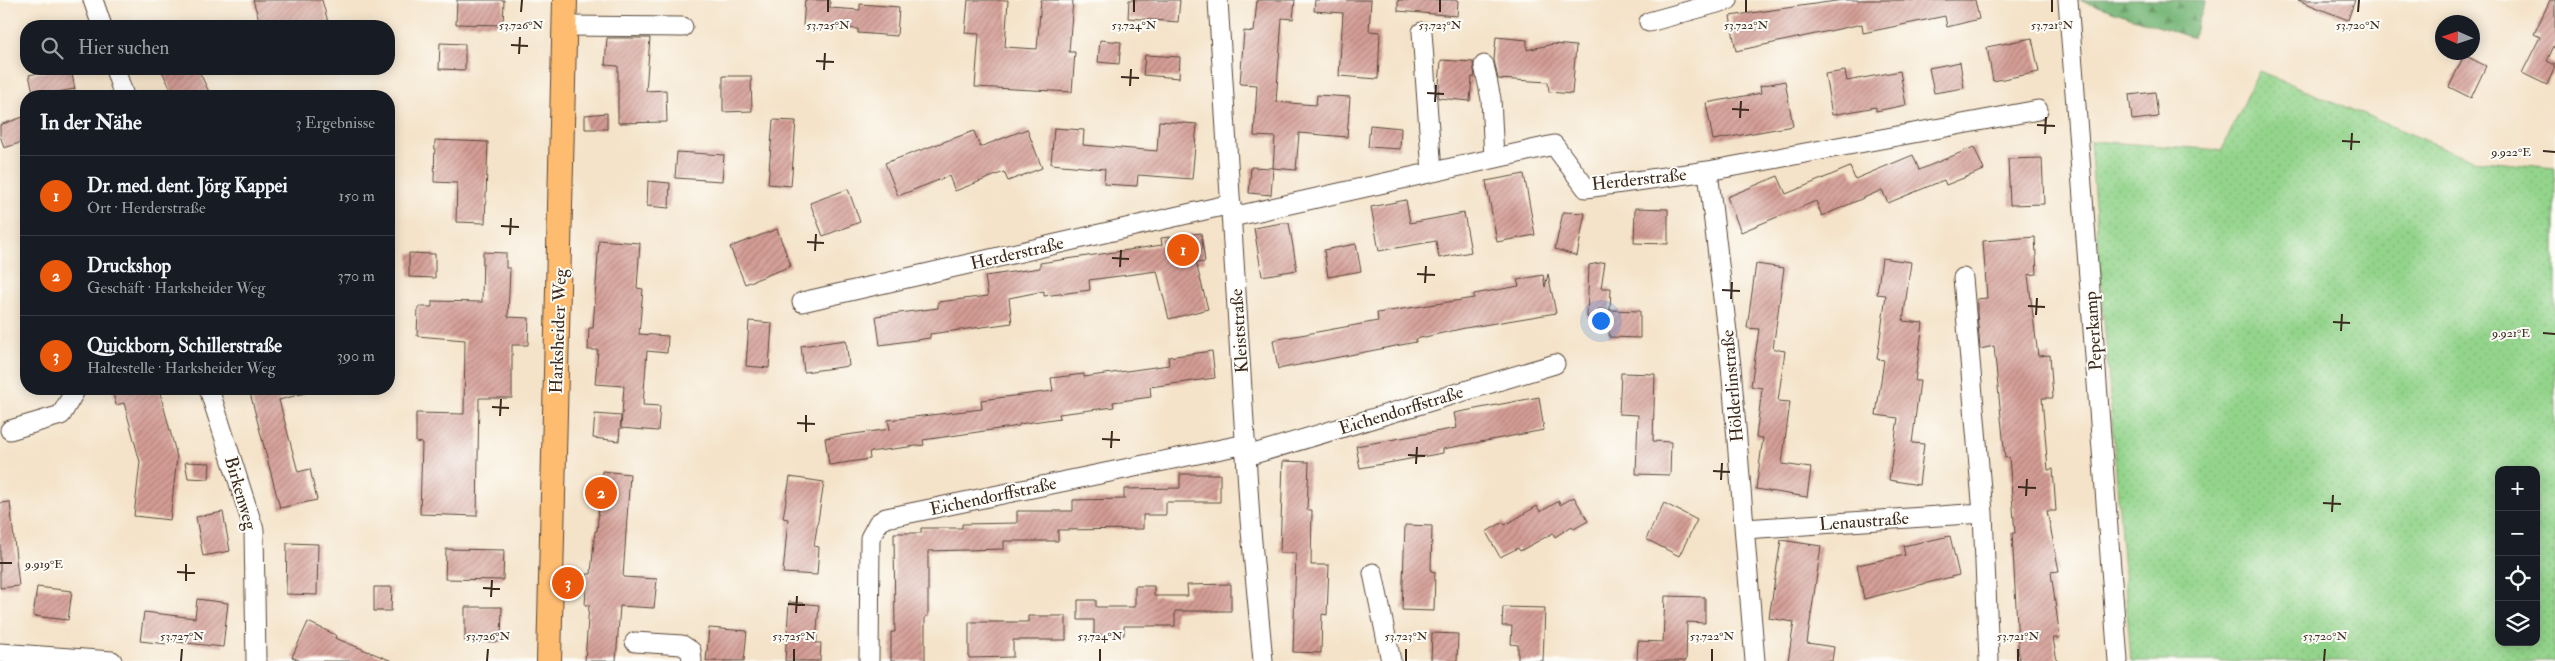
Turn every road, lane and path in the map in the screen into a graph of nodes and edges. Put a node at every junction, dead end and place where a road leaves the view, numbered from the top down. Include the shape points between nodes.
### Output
1 (93, 0) edge
2 (565, 0) edge
3 (1218, 0) edge
4 (1728, 0) edge
5 (2068, 0) edge
6 (100, 20) edge
7 (1648, 22) dead end
8 (565, 26) junction
9 (683, 27) dead end
10 (1422, 32) dead end
11 (1484, 65) dead end
12 (117, 75) edge
13 (122, 90) edge
14 (2038, 110) dead end
15 (1494, 158) junction
16 (1708, 170) junction
17 (1432, 172) junction
18 (1231, 211) junction
19 (1963, 278) dead end
20 (802, 302) dead end
21 (1555, 364) dead end
22 (73, 395) edge
23 (211, 395) edge
24 (10, 430) dead end
25 (1246, 450) junction
26 (1983, 513) junction
27 (1745, 529) junction
28 (1373, 573) dead end
29 (635, 642) dead end
30 (0, 653) edge
31 (1260, 660) edge
32 (112, 661) edge
33 (256, 661) edge
34 (549, 661) edge
35 (692, 661) edge
36 (869, 661) edge
37 (1391, 661) edge
38 (1755, 661) edge
39 (1989, 661) edge
40 (2118, 661) edge

1 - 6 street
2 - 8 main road, Harksheider Weg
3 - 18 street, Kleiststraße
4 - 7 street
5 - 40 street, Peperkamp
8 - 9 street
8 - 34 main road, Harksheider Weg
10 - 17 street
11 - 15 street via 1491,99
12 - 13 street
14 - 16 street, Herderstraße
15 - 16 street, Herderstraße via 1554,145 1586,188
15 - 17 street, Herderstraße
16 - 27 street, Hölderlinstraße via 1731,366
17 - 18 street, Herderstraße
18 - 20 street, Herderstraße
18 - 25 street, Kleiststraße
19 - 26 street
21 - 25 street, Eichendorffstraße
22 - 24 street via 61,415
23 - 33 street, Birkenweg via 254,530
25 - 31 street, Kleiststraße
25 - 36 street, Eichendorffstraße via 886,518 878,523 870,538
26 - 27 street, Lenaustraße
26 - 39 street
27 - 38 street, Hölderlinstraße
28 - 37 street
29 - 35 street via 682,645 692,652
30 - 32 street

